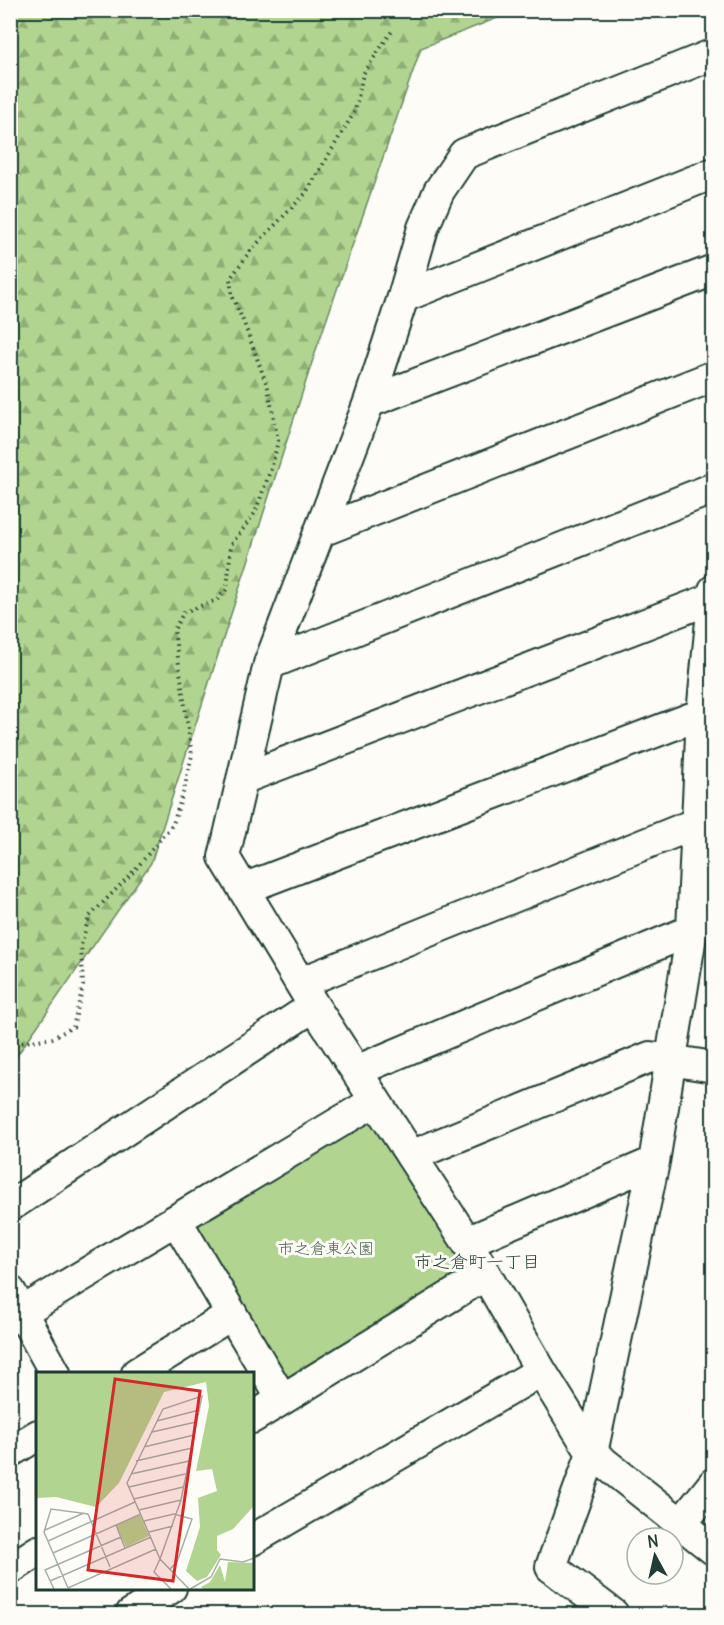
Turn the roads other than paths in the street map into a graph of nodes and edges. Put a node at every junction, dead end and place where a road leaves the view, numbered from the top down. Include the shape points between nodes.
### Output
1 (714, 54) edge
2 (714, 173) edge
3 (714, 270) edge
4 (403, 297) junction
5 (714, 376) edge
6 (369, 402) junction
7 (714, 488) edge
8 (320, 532) junction
9 (714, 590) edge
10 (713, 598) edge
11 (269, 664) junction
12 (702, 714) junction
13 (242, 779) junction
14 (697, 823) junction
15 (243, 889) junction
16 (692, 930) junction
17 (307, 994) junction
18 (671, 1060) junction
19 (714, 1067) edge
20 (356, 1071) junction
21 (375, 1101) junction
22 (411, 1156) junction
23 (654, 1162) junction
24 (10, 1206) edge
25 (176, 1220) junction
26 (467, 1242) junction
27 (485, 1275) junction
28 (14, 1307) edge
29 (232, 1314) junction
30 (541, 1371) junction
31 (54, 1372) edge
32 (139, 1372) edge
33 (282, 1399) junction
34 (254, 1417) edge
35 (36, 1436) edge
36 (10, 1452) edge
37 (592, 1453) junction
38 (714, 1483) edge
39 (681, 1524) junction
40 (254, 1539) edge
41 (714, 1550) edge
42 (36, 1552) edge
43 (10, 1569) edge
44 (168, 1589) edge
45 (131, 1614) edge
46 (613, 1614) edge

1 - 4 street via 464,154 439,192 423,228
2 - 4 street
3 - 6 street
4 - 6 street
5 - 8 street
6 - 8 street
7 - 11 street
8 - 11 street
9 - 10 street
10 - 12 street
10 - 13 street
11 - 13 street
12 - 14 street
12 - 15 street
13 - 15 street via 224,857
14 - 16 street
14 - 17 street
15 - 17 street
16 - 18 street
16 - 20 street
17 - 20 street
17 - 24 street
18 - 19 street
18 - 22 street via 650,1057
18 - 23 street
20 - 21 street
21 - 22 street
21 - 25 street
22 - 26 street
23 - 26 street
23 - 37 street
25 - 28 street
25 - 29 street
26 - 27 street
27 - 30 street
27 - 33 street
28 - 31 street
29 - 32 street
29 - 33 street
30 - 37 street
30 - 40 street
33 - 34 street
35 - 36 street
37 - 39 street
37 - 46 street via 551,1567
38 - 39 street
39 - 41 street
42 - 43 street
44 - 45 street

